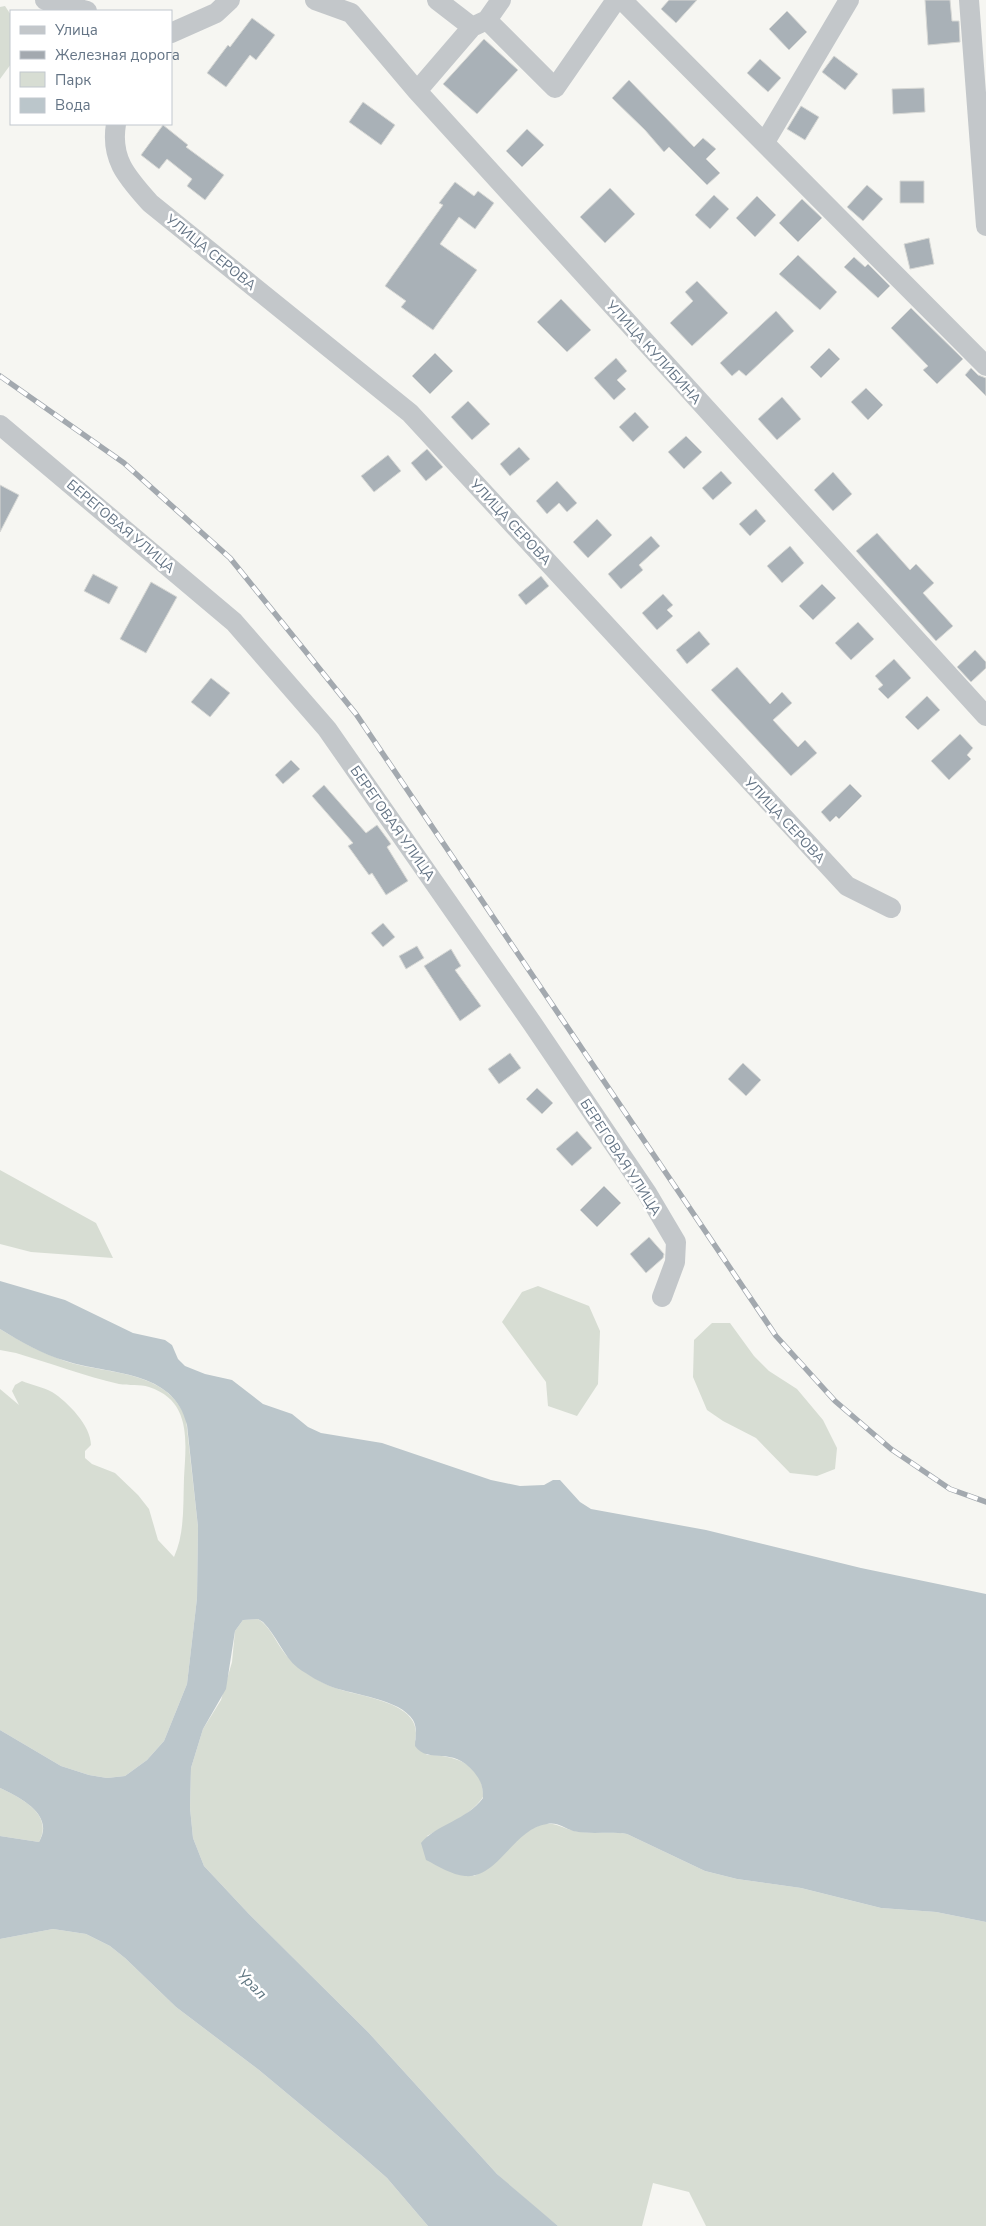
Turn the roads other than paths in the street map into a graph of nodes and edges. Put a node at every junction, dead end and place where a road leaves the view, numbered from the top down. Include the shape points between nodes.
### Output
1 (45, 0) edge
2 (230, 0) edge
3 (315, 0) edge
4 (437, 0) edge
5 (501, 0) edge
6 (616, 0) edge
7 (622, 0) edge
8 (849, 0) edge
9 (969, 0) edge
10 (83, 10) edge
11 (479, 24) junction
12 (172, 33) edge
13 (417, 91) junction
14 (116, 125) edge
15 (765, 142) junction
16 (986, 226) edge
17 (986, 366) edge
18 (0, 425) edge
19 (986, 716) edge
20 (891, 908) dead end
21 (662, 1297) dead end

1 - 10 street
2 - 12 street via 216,13
3 - 13 street, УЛИЦА КУЛИБИНА via 352,13
4 - 11 street
5 - 11 street
6 - 11 street via 554,88
7 - 15 street
8 - 15 street
9 - 16 street
11 - 13 street
13 - 19 street, УЛИЦА КУЛИБИНА
14 - 20 street, УЛИЦА СЕРОВА via 115,152 125,174 150,203 410,412 847,886
15 - 17 street
18 - 21 street, БЕРЕГОВАЯ УЛИЦА via 234,622 327,729 532,1023 647,1193 676,1242 675,1262

